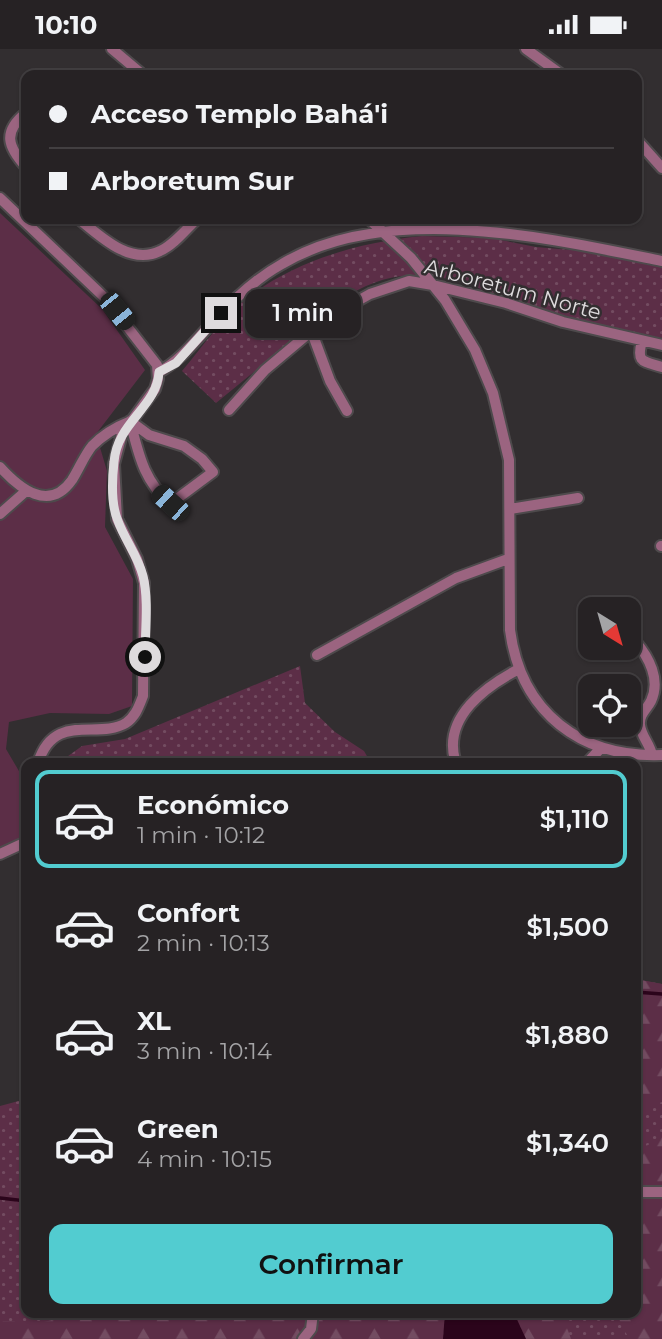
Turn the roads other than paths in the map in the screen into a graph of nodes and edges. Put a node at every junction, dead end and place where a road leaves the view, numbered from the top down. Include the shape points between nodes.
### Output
1 (112, 49) edge
2 (526, 49) edge
3 (137, 70) edge
4 (555, 70) edge
5 (21, 117) edge
6 (642, 145) edge
7 (21, 162) edge
8 (662, 168) edge
9 (0, 198) edge
10 (21, 218) edge
11 (27, 224) edge
12 (85, 224) edge
13 (191, 224) edge
14 (374, 224) edge
15 (382, 232) junction
16 (662, 261) edge
17 (433, 285) junction
18 (311, 330) junction
19 (642, 341) junction
20 (662, 345) edge
21 (662, 367) edge
22 (159, 372) junction
23 (229, 410) dead end
24 (347, 411) dead end
25 (130, 421) junction
26 (0, 467) edge
27 (26, 491) junction
28 (578, 498) dead end
29 (510, 509) junction
30 (0, 514) edge
31 (508, 559) junction
32 (641, 648) edge
33 (317, 655) dead end
34 (519, 669) junction
35 (600, 748) junction
36 (659, 755) edge
37 (40, 758) edge
38 (455, 758) edge
39 (591, 758) edge
40 (21, 844) edge
41 (0, 854) edge
42 (641, 1192) edge
43 (662, 1192) edge
44 (312, 1318) edge
45 (303, 1339) edge

1 - 3 street
2 - 4 street
5 - 7 street via 10,132 10,145
6 - 8 street
9 - 10 street
11 - 22 street via 105,298
12 - 13 street via 110,245 144,256 161,251
14 - 15 street
15 - 16 street via 515,234
15 - 17 street
15 - 22 street via 327,244 281,264 249,286 176,363
17 - 18 street, Arboretum Norte via 409,281 388,287
17 - 19 street, Arboretum Norte
17 - 29 street via 466,333 493,393 509,460
18 - 23 street, Arboretum Norte
18 - 24 street
19 - 20 street, Arboretum Norte
19 - 21 street via 638,354 643,362
22 - 25 street via 150,398
25 - 25 street via 148,479 170,503 213,471 184,446 149,435
25 - 27 street via 94,445 62,491 46,496
25 - 37 street via 115,456 114,500 117,519 144,583 143,696 127,722 66,732 46,747
26 - 27 street
27 - 30 street
28 - 29 street
29 - 31 street
31 - 33 street via 456,577
31 - 34 street via 510,630
32 - 36 street via 655,680 640,725
34 - 35 street via 550,716 573,735
34 - 38 street via 485,691 462,715 453,736
35 - 36 street
35 - 39 street
40 - 41 street
42 - 43 street
44 - 45 street

